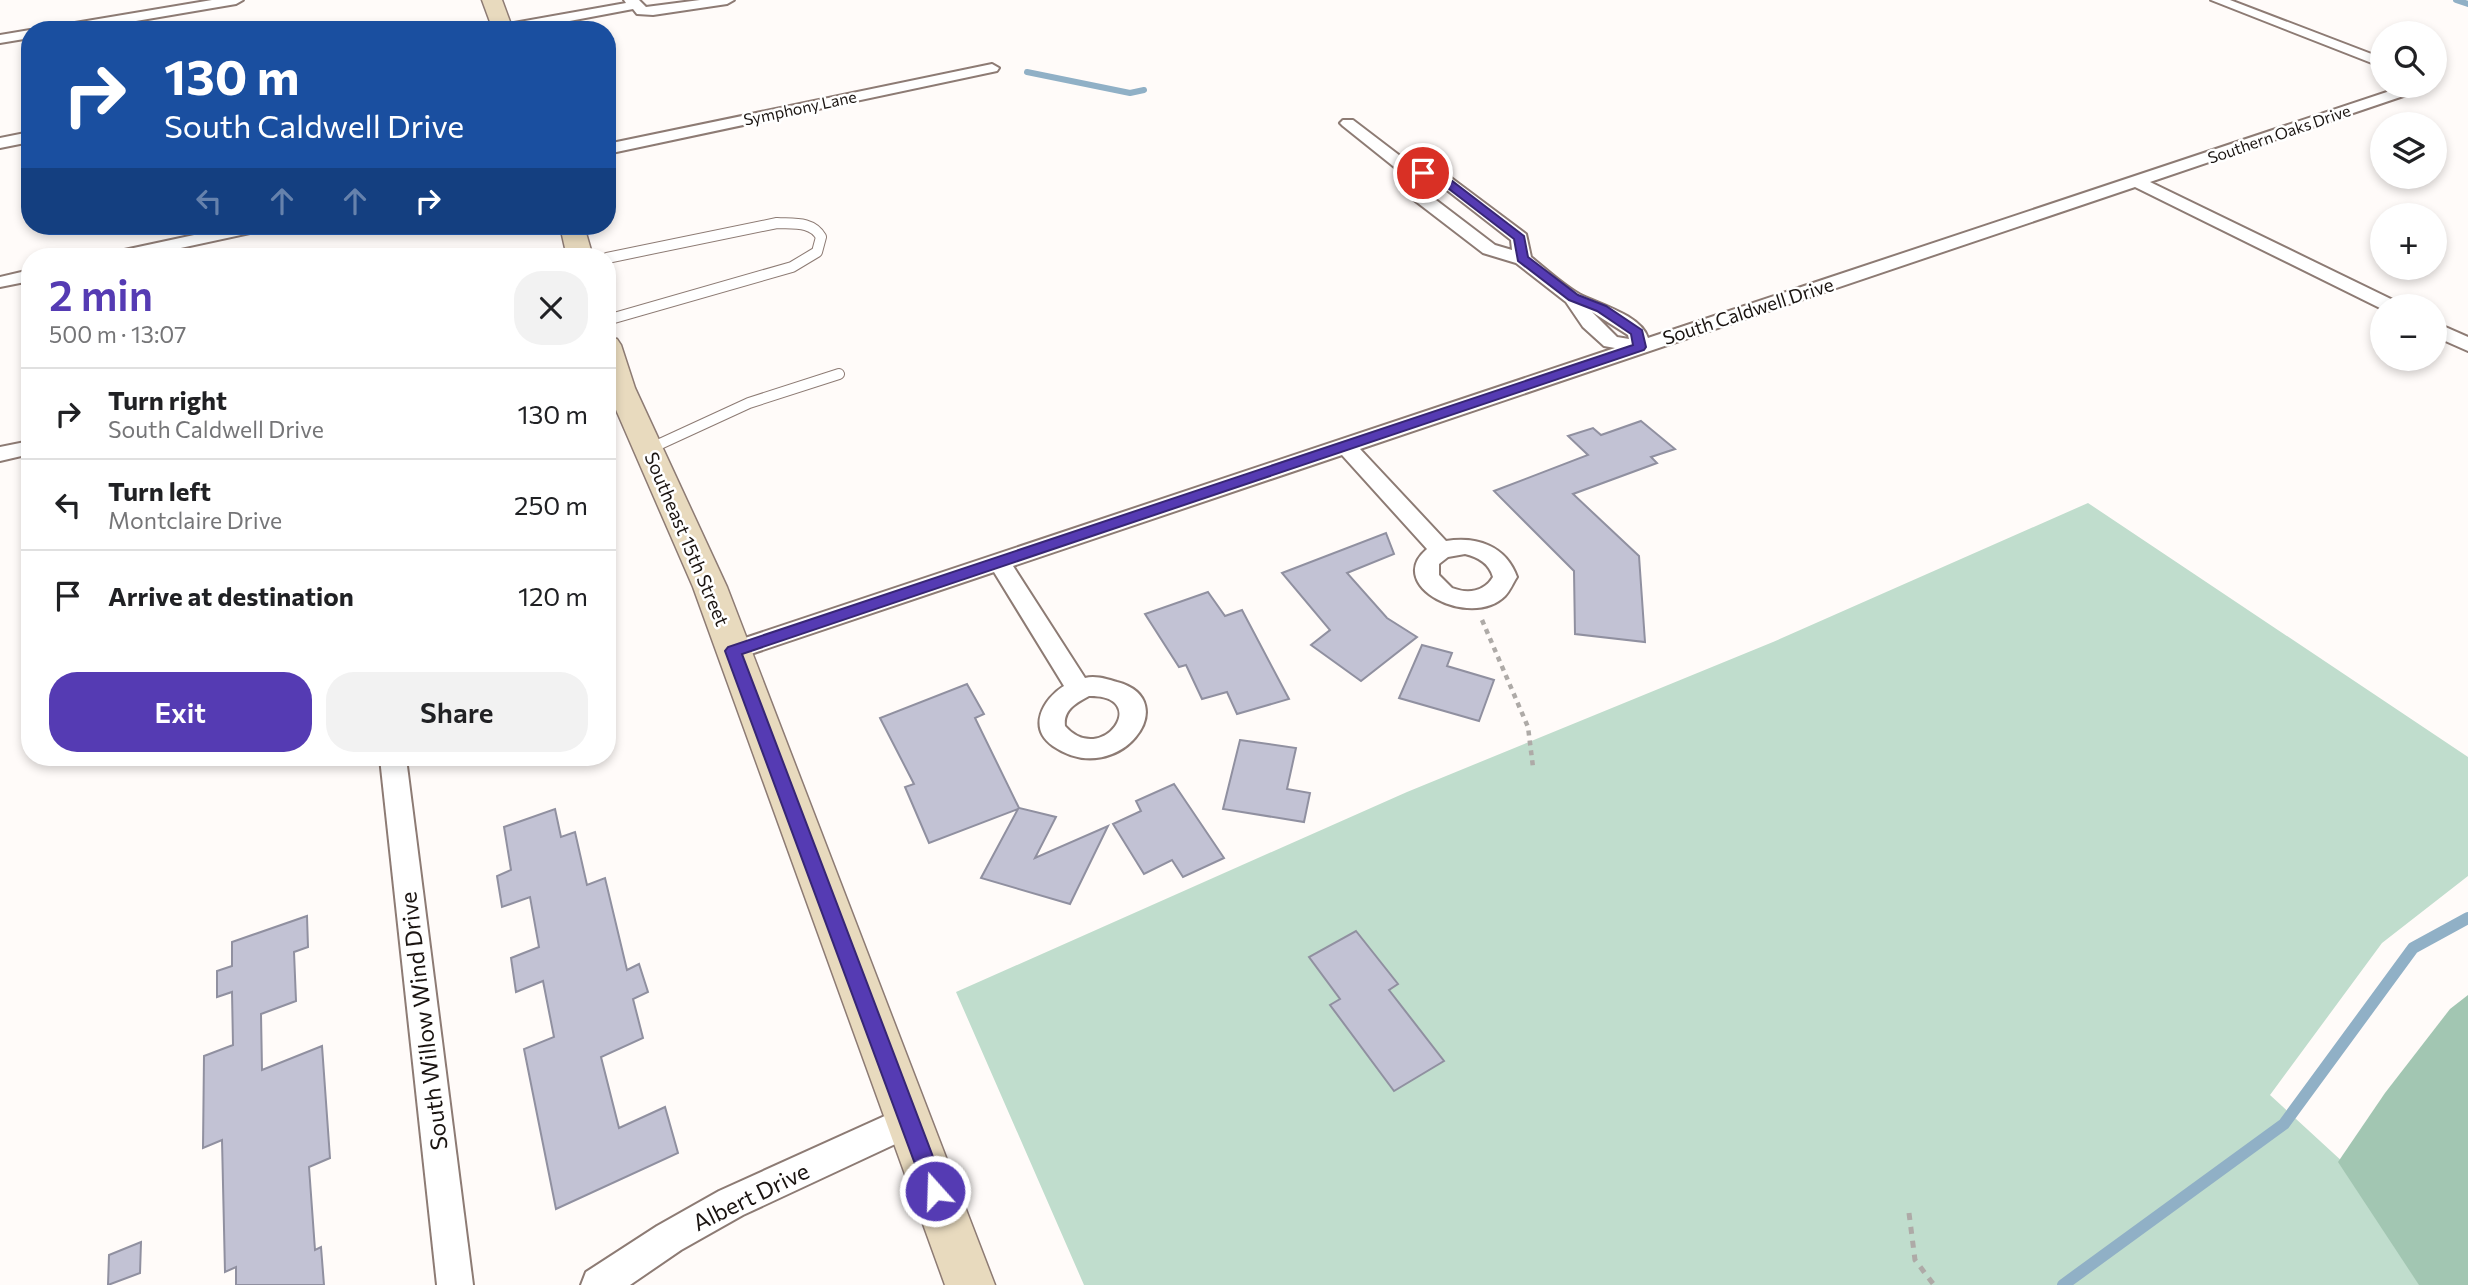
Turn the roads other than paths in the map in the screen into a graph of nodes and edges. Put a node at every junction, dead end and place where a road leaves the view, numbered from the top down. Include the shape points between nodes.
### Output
1 (236, 0) edge
2 (601, 0) edge
3 (727, 0) edge
4 (2218, 0) edge
5 (633, 3) edge
6 (577, 10) junction
7 (499, 19) edge
8 (111, 21) edge
9 (21, 36) edge
10 (0, 39) edge
11 (2370, 58) edge
12 (992, 68) dead end
13 (2384, 98) edge
14 (1348, 123) dead end
15 (21, 139) edge
16 (0, 143) edge
17 (616, 147) edge
18 (1406, 168) junction
19 (2138, 182) junction
20 (217, 235) edge
21 (157, 248) edge
22 (616, 256) edge
23 (1522, 259) junction
24 (21, 277) edge
25 (0, 282) edge
26 (2370, 296) edge
27 (1573, 298) junction
28 (1615, 316) junction
29 (616, 318) edge
30 (1590, 323) junction
31 (2447, 334) edge
32 (2468, 345) edge
33 (1640, 347) junction
34 (616, 373) edge
35 (839, 374) dead end
36 (1345, 445) junction
37 (21, 449) edge
38 (649, 449) junction
39 (0, 454) edge
40 (1441, 550) junction
41 (1000, 564) junction
42 (733, 651) junction
43 (1079, 689) dead end
44 (394, 766) edge
45 (909, 1121) junction
46 (455, 1285) edge
47 (599, 1285) edge
48 (970, 1285) edge

1 - 8 street
2 - 6 street
3 - 5 street via 665,11 642,10
4 - 11 street
5 - 6 street
6 - 7 street
9 - 10 street
12 - 17 street, Symphony Lane
13 - 19 street, Southern Oaks Drive
14 - 18 street
15 - 16 street
18 - 23 street via 1407,186 1489,249
18 - 23 street via 1440,177 1520,238
19 - 26 street
19 - 33 street, South Caldwell Drive
20 - 21 street
22 - 29 lane via 777,223 805,224 821,237 817,252 792,267
23 - 27 street
24 - 25 street
27 - 28 street
27 - 30 street
28 - 30 street
28 - 33 street via 1637,332
30 - 33 street via 1611,342
31 - 32 street
33 - 36 street, South Caldwell Drive
34 - 38 main road, Southeast 15th Street
35 - 38 lane via 749,403
36 - 40 street
36 - 41 street, South Caldwell Drive
37 - 39 street
38 - 42 main road, Southeast 15th Street
40 - 40 street via 1465,546 1497,560 1505,577 1496,593 1474,600 1450,597 1432,585 1425,569
41 - 42 street, South Caldwell Drive
41 - 43 street
42 - 45 main road, Southeast 15th Street
44 - 46 street, South Willow Wind Drive
45 - 47 street, Albert Drive via 731,1203
45 - 48 main road, Southeast 15th Street

